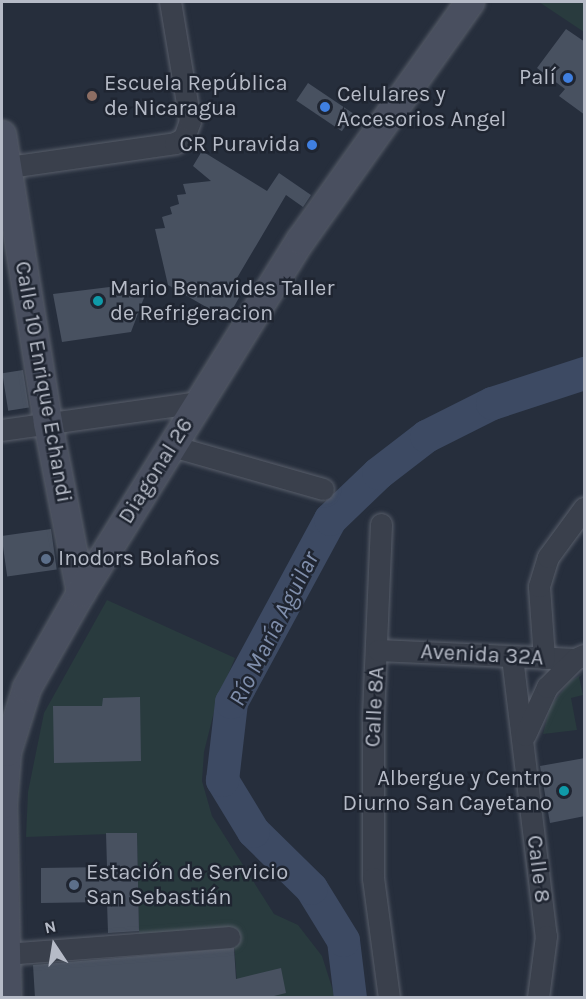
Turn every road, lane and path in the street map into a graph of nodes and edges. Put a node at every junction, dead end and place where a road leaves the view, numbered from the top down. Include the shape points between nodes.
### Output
1 (170, 2) edge
2 (470, 2) edge
3 (2, 135) edge
4 (4, 167) edge
5 (199, 402) junction
6 (48, 423) junction
7 (2, 430) edge
8 (172, 446) junction
9 (323, 489) dead end
10 (585, 508) edge
11 (381, 524) dead end
12 (81, 593) junction
13 (378, 650) junction
14 (512, 657) junction
15 (580, 657) edge
16 (544, 658) junction
17 (14, 687) edge
18 (524, 739) junction
19 (229, 938) dead end
20 (5, 954) junction
21 (7, 998) edge
22 (389, 998) edge
23 (538, 998) edge

1 - 4 street via 190,121 184,138 175,143
2 - 5 main road, Diagonal 26 via 301,240
3 - 4 main road, Calle 10 Enrique Echandi
4 - 6 main road, Calle 10 Enrique Echandi
5 - 6 street
5 - 8 main road, Diagonal 26
6 - 7 street
6 - 12 main road, Calle 10 Enrique Echandi
8 - 9 street
8 - 12 main road, Diagonal 26
10 - 16 street via 548,557 539,586
11 - 13 street, Calle 8A
12 - 17 main road, Diagonal 26
13 - 14 street, Avenida 32A
13 - 22 street, Calle 8A via 373,718 373,878
14 - 16 street, Avenida 32A
14 - 18 street, Calle 8
15 - 16 street, Avenida 32A
15 - 18 street via 547,687
17 - 20 main road, Diagonal 26 via 3,804
18 - 23 street, Calle 8 via 546,936
19 - 20 street
20 - 21 main road, Diagonal 26

